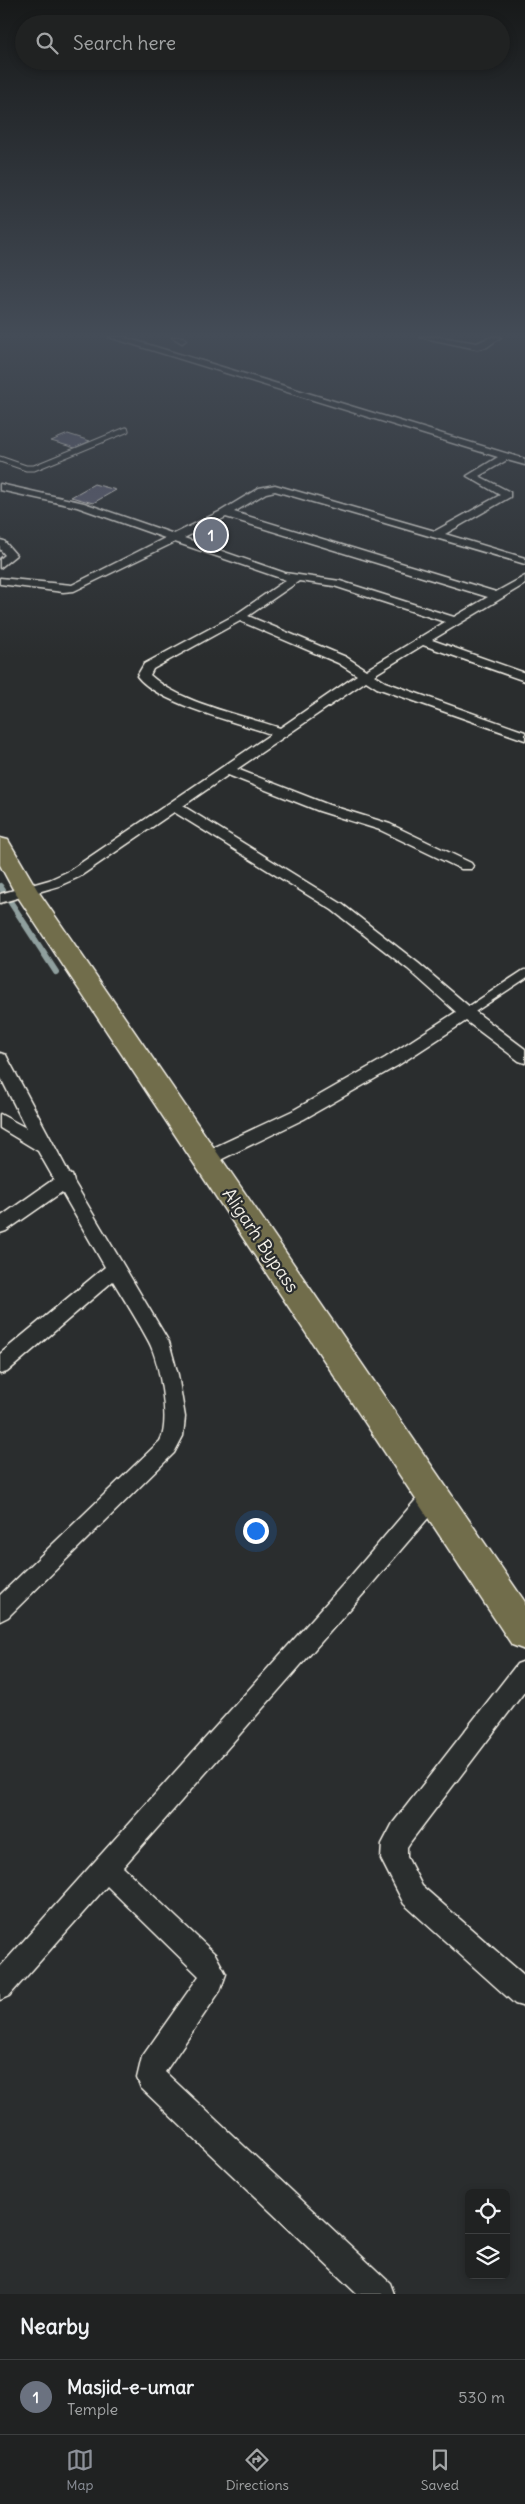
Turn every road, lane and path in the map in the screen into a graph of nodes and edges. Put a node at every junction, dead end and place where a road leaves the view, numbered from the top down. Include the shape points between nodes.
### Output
1 (92, 444) edge
2 (467, 444) edge
3 (507, 456) junction
4 (0, 459) edge
5 (525, 462) edge
6 (0, 487) edge
7 (225, 513) junction
8 (436, 535) junction
9 (173, 540) junction
10 (0, 543) edge
11 (525, 561) edge
12 (0, 565) edge
13 (294, 579) junction
14 (525, 579) edge
15 (0, 581) edge
16 (498, 596) junction
17 (239, 618) junction
18 (454, 621) junction
19 (422, 641) junction
20 (366, 676) junction
21 (525, 677) edge
22 (282, 733) junction
23 (525, 736) edge
24 (228, 770) junction
25 (174, 806) junction
26 (0, 845) edge
27 (466, 866) dead end
28 (14, 895) edge
29 (525, 974) edge
30 (466, 1013) junction
31 (525, 1057) edge
32 (0, 1059) edge
33 (0, 1120) edge
34 (45, 1148) junction
35 (206, 1159) junction
36 (66, 1180) junction
37 (0, 1226) edge
38 (114, 1269) junction
39 (0, 1366) edge
40 (433, 1496) junction
41 (0, 1610) edge
42 (525, 1633) edge
43 (525, 1672) edge
44 (105, 1867) junction
45 (0, 1987) edge
46 (525, 1994) edge
47 (379, 2294) edge

1 - 4 lane via 34,468
2 - 3 street
3 - 5 street
3 - 8 street via 472,476 506,494 505,498
6 - 9 street via 80,505
7 - 8 street via 263,490 275,488
7 - 9 street
7 - 16 street
8 - 11 street
9 - 13 street
9 - 15 street via 74,588
10 - 12 street via 11,556
13 - 17 street
13 - 18 street via 336,583
14 - 16 street
16 - 18 street
17 - 20 street via 342,660
17 - 22 street via 148,667 143,676 165,691
18 - 19 street
19 - 20 street
19 - 21 street
20 - 22 street
20 - 23 street via 381,685
22 - 24 street
24 - 25 street
24 - 27 street via 324,808 385,827
25 - 28 street via 74,874
25 - 30 street via 337,907 413,966
26 - 28 highway, Aligarh Bypass
28 - 35 highway, Aligarh Bypass
29 - 30 lane
30 - 31 street
30 - 35 street via 391,1062 298,1115
32 - 34 street
33 - 34 street
34 - 36 street
35 - 40 highway, Aligarh Bypass
36 - 37 street
36 - 38 street
38 - 39 street
38 - 41 street via 159,1342 165,1358 173,1436 167,1446
40 - 42 highway, Aligarh Bypass
40 - 44 street via 351,1593
43 - 46 street via 402,1832 395,1844 394,1859 413,1895
44 - 45 street
44 - 47 street via 206,1963 213,1974 211,1982 152,2067 151,2078

